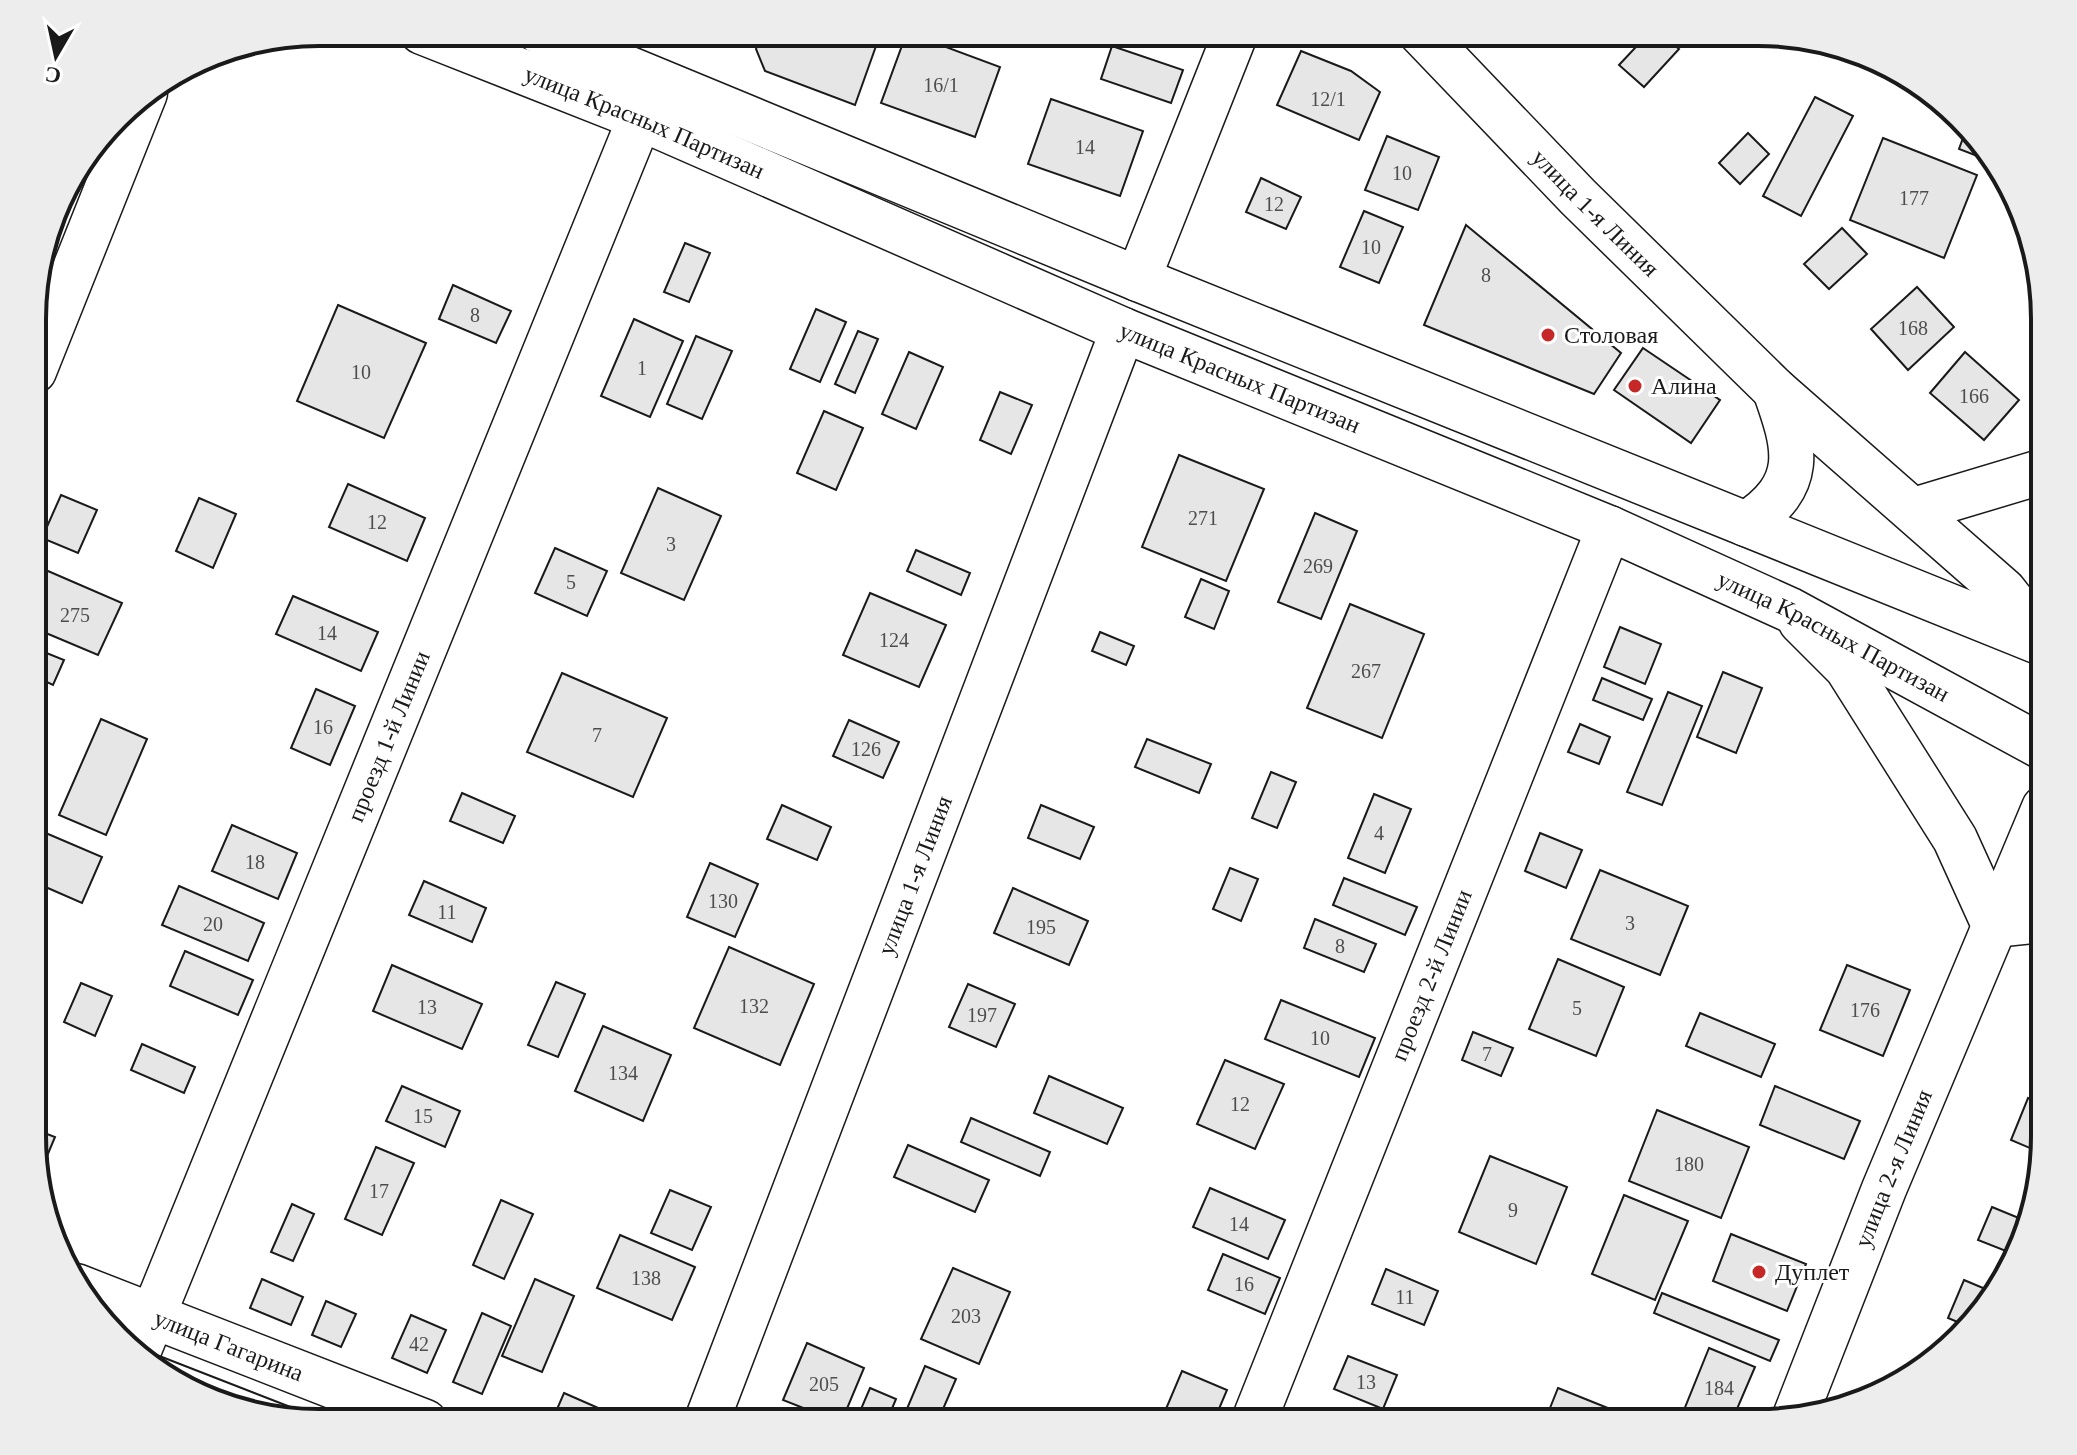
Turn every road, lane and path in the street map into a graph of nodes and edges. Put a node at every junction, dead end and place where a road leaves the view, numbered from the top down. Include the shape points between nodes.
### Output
1 (458, 46) edge
2 (574, 46) edge
3 (1230, 47) edge
4 (1434, 47) edge
5 (135, 118) edge
6 (640, 118) junction
7 (1138, 279) junction
8 (1123, 330) junction
9 (46, 341) edge
10 (1775, 390) junction
11 (2030, 475) edge
12 (1914, 510) junction
13 (1746, 524) junction
14 (1609, 528) junction
15 (1790, 610) junction
16 (2030, 625) edge
17 (2030, 637) edge
18 (2030, 740) edge
19 (2030, 841) edge
20 (2030, 921) edge
21 (1994, 925) junction
22 (110, 1310) edge
23 (145, 1336) edge
24 (1799, 1405) edge
25 (380, 1408) edge
26 (712, 1408) edge
27 (1259, 1409) edge

1 - 6 main road, улица Красных Партизан
2 - 7 main road, улица Красных Партизан
3 - 7 main road
4 - 10 main road, улица 1-я Линия
5 - 9 main road
6 - 8 main road, улица Красных Партизан
6 - 23 main road, проезд 1-й Линии
7 - 13 main road, улица Красных Партизан
8 - 14 main road, улица Красных Партизан
8 - 26 main road, улица 1-я Линия
10 - 12 main road, улица 1-я Линия
10 - 13 main road, улица 1-я Линия via 1793,439 1791,472 1769,509
11 - 12 main road
12 - 16 main road, улица 1-я Линия via 2004,591
13 - 17 main road, улица Красных Партизан
14 - 15 main road, улица Красных Партизан
14 - 27 main road, проезд 2-й Линии
15 - 18 main road, улица Красных Партизан
15 - 21 main road via 1847,668 1955,839
19 - 21 main road, улица 2-я Линия
20 - 21 main road
21 - 24 main road, улица 2-я Линия
22 - 23 main road, улица Гагарина
23 - 25 main road, улица Гагарина

